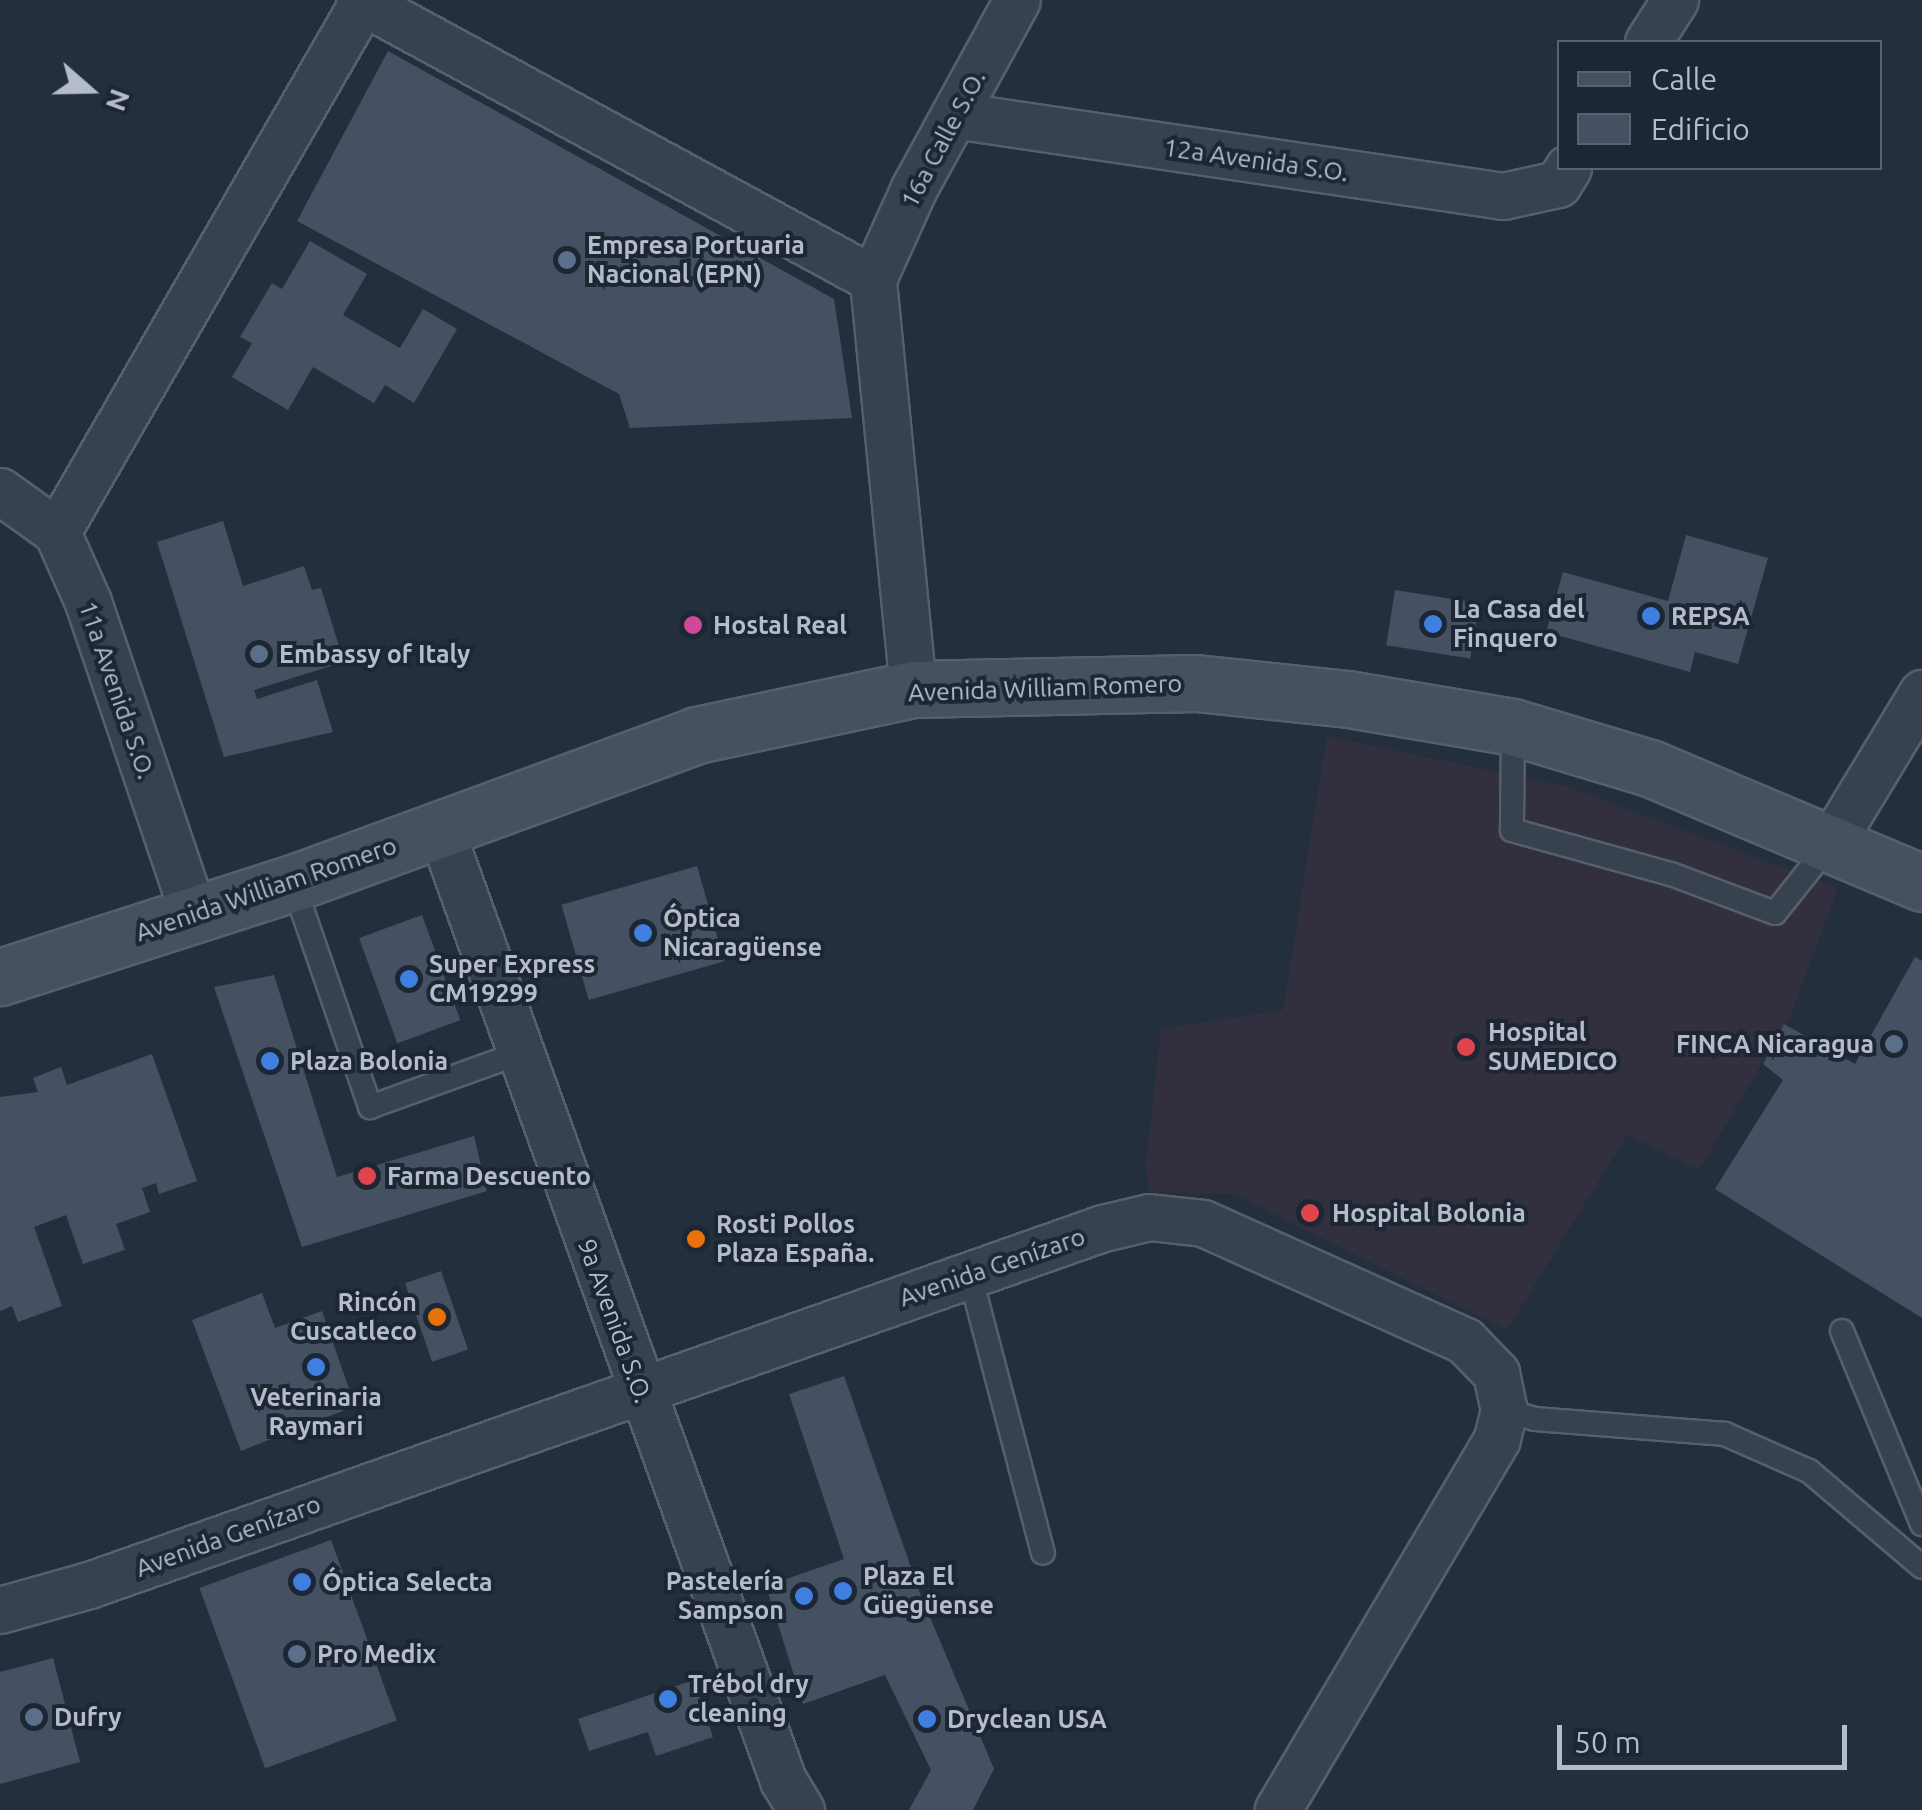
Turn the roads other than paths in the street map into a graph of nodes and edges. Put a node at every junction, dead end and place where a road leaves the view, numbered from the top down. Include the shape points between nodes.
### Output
1 (1018, 0) edge
2 (1675, 0) edge
3 (362, 1) edge
4 (1649, 40) edge
5 (954, 115) junction
6 (1563, 176) edge
7 (873, 280) junction
8 (0, 491) edge
9 (57, 532) junction
10 (913, 689) junction
11 (1922, 693) edge
12 (1513, 727) junction
13 (440, 828) junction
14 (1833, 840) junction
15 (293, 882) junction
16 (1922, 883) edge
17 (194, 916) junction
18 (0, 978) edge
19 (517, 1054) junction
20 (970, 1275) junction
21 (1842, 1330) dead end
22 (640, 1389) junction
23 (1504, 1410) junction
24 (1922, 1524) edge
25 (1043, 1553) dead end
26 (1922, 1567) edge
27 (0, 1610) edge
28 (802, 1810) edge
29 (1278, 1810) edge

1 - 5 street, 16a Calle S.O.
2 - 4 street
3 - 7 street
3 - 9 street
5 - 6 street, 12a Avenida S.O. via 1503,196
5 - 7 street, 16a Calle S.O.
7 - 10 street
8 - 9 street
9 - 17 street, 11a Avenida S.O. via 88,602
10 - 12 main road, Avenida William Romero via 1196,683 1348,699
10 - 13 main road, Avenida William Romero via 697,735
11 - 14 street
12 - 14 main road, Avenida William Romero via 1650,768
12 - 14 lane via 1512,830 1671,874 1775,914
13 - 15 main road, Avenida William Romero
13 - 19 street, 9a Avenida S.O.
14 - 16 main road, Avenida William Romero
15 - 17 main road, Avenida William Romero
15 - 19 lane via 370,1106
17 - 18 main road, Avenida William Romero
19 - 22 street, 9a Avenida S.O.
20 - 22 street, Avenida Genízaro
20 - 23 street, Avenida Genízaro via 1149,1218 1203,1222 1465,1340 1496,1373
20 - 25 lane
21 - 24 lane
22 - 27 street, Avenida Genízaro via 89,1585
22 - 28 street, 9a Avenida S.O. via 783,1780
23 - 26 lane via 1535,1420 1725,1434 1809,1471
23 - 29 street via 1497,1438

